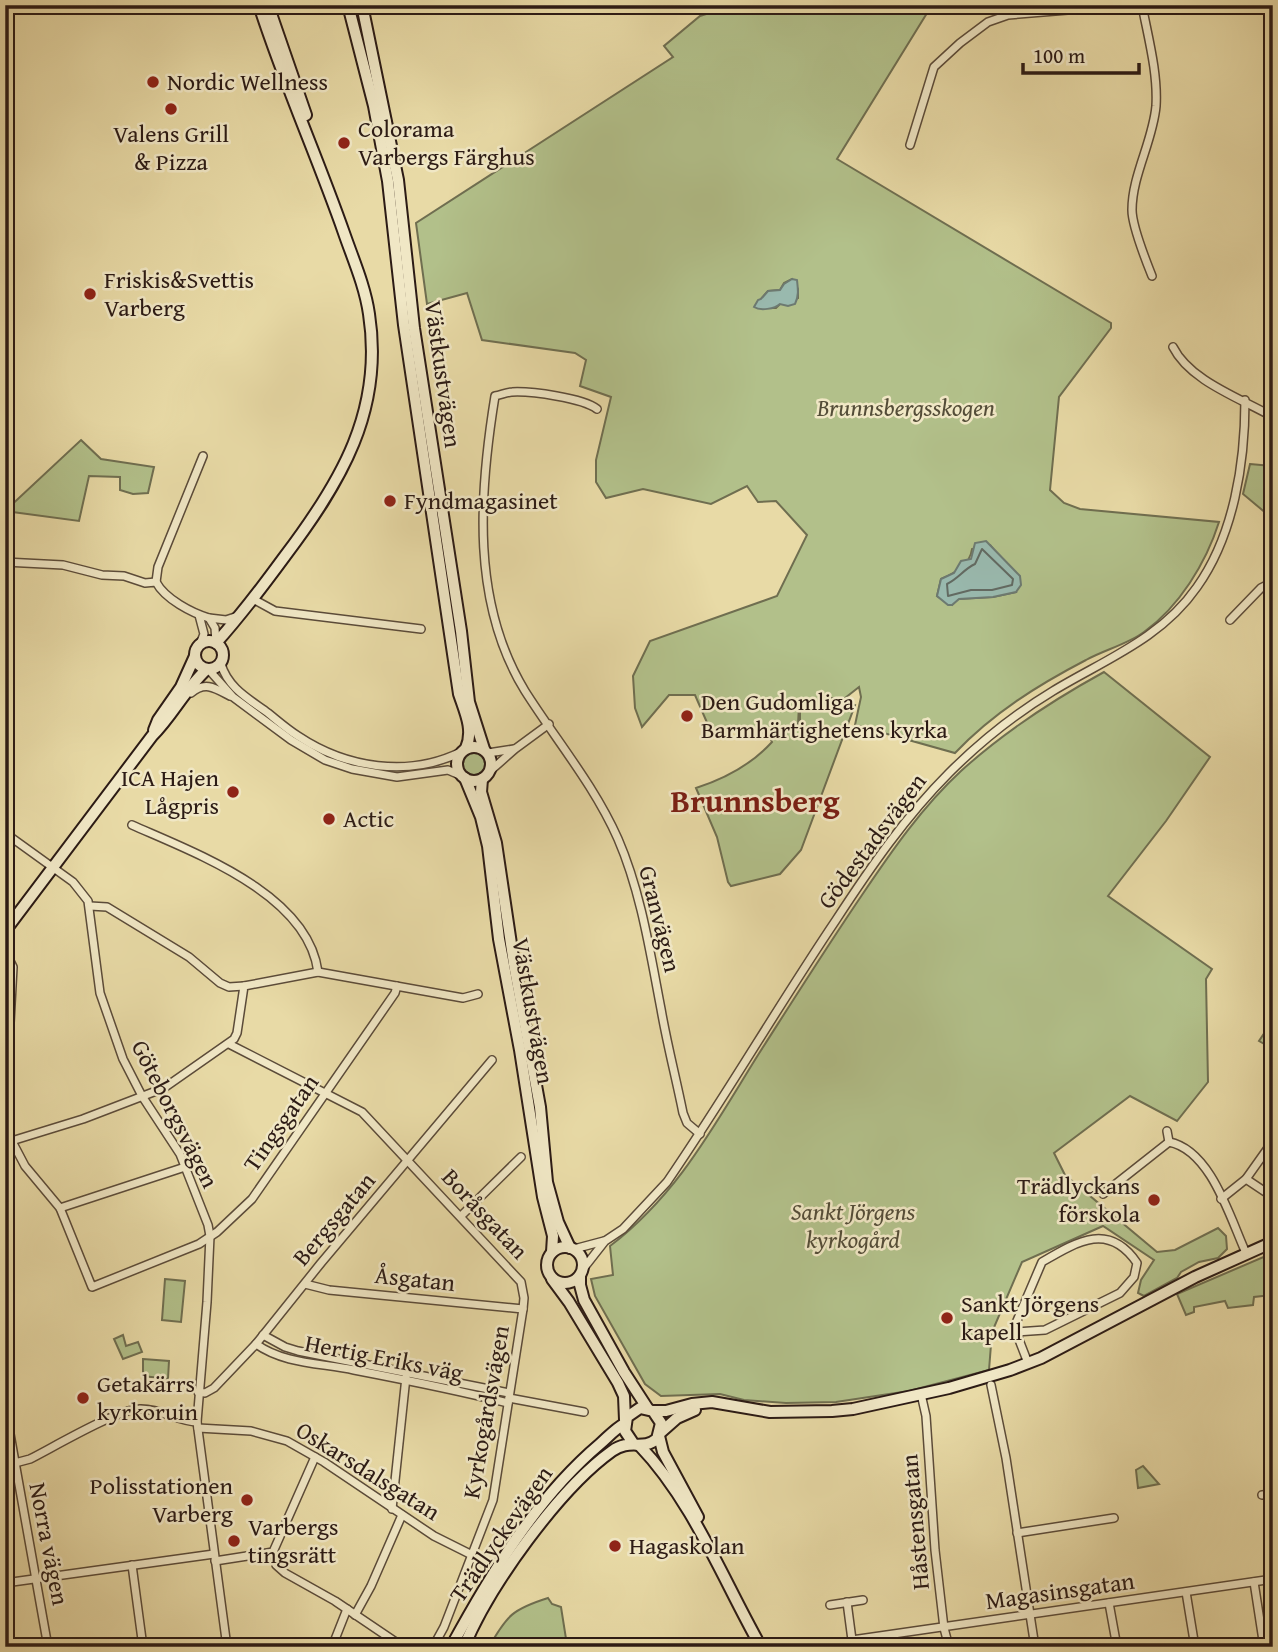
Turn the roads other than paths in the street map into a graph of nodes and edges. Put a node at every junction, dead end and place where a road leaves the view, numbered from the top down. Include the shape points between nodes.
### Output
1 (259, 5) edge
2 (268, 5) edge
3 (348, 5) edge
4 (362, 5) edge
5 (1129, 5) edge
6 (1142, 5) edge
7 (910, 145) dead end
8 (325, 177) junction
9 (1152, 276) dead end
10 (1173, 347) dead end
11 (1245, 400) junction
12 (597, 409) dead end
13 (1273, 417) edge
14 (203, 456) dead end
15 (5, 562) edge
16 (156, 582) junction
17 (1273, 582) edge
18 (253, 599) junction
19 (242, 614) junction
20 (199, 615) junction
21 (209, 618) junction
22 (1230, 620) dead end
23 (421, 629) dead end
24 (216, 643) junction
25 (200, 644) junction
26 (195, 656) junction
27 (222, 659) junction
28 (208, 670) junction
29 (233, 697) junction
30 (182, 701) junction
31 (549, 724) junction
32 (152, 736) junction
33 (515, 749) junction
34 (463, 750) junction
35 (486, 751) junction
36 (486, 776) junction
37 (463, 777) junction
38 (132, 825) dead end
39 (5, 832) edge
40 (54, 866) junction
41 (90, 906) junction
42 (5, 931) edge
43 (10, 961) dead end
44 (318, 972) junction
45 (244, 986) junction
46 (397, 986) junction
47 (478, 994) dead end
48 (229, 1044) junction
49 (492, 1060) dead end
50 (325, 1093) junction
51 (142, 1096) junction
52 (5, 1116) edge
53 (5, 1128) edge
54 (1167, 1131) dead end
55 (700, 1133) junction
56 (1273, 1141) edge
57 (8, 1142) edge
58 (1169, 1142) junction
59 (521, 1157) dead end
60 (408, 1160) junction
61 (186, 1167) junction
62 (1246, 1179) junction
63 (1103, 1194) dead end
64 (1273, 1197) edge
65 (1222, 1199) junction
66 (60, 1208) junction
67 (461, 1216) junction
68 (210, 1236) junction
69 (605, 1241) junction
70 (1273, 1242) edge
71 (572, 1248) junction
72 (552, 1252) junction
73 (1246, 1253) junction
74 (582, 1272) junction
75 (552, 1279) junction
76 (305, 1284) junction
77 (524, 1298) joint
78 (523, 1309) junction
79 (1016, 1332) junction
80 (263, 1335) junction
81 (256, 1344) junction
82 (1028, 1363) junction
83 (407, 1371) junction
84 (406, 1380) junction
85 (991, 1385) dead end
86 (198, 1392) junction
87 (921, 1394) junction
88 (509, 1398) junction
89 (5, 1406) edge
90 (739, 1408) junction
91 (650, 1410) junction
92 (584, 1412) dead end
93 (625, 1422) junction
94 (198, 1425) junction
95 (659, 1434) junction
96 (636, 1444) junction
97 (315, 1457) junction
98 (15, 1463) junction
99 (1273, 1493) edge
100 (1262, 1495) dead end
101 (392, 1508) junction
102 (402, 1515) junction
103 (1114, 1518) dead end
104 (1017, 1533) junction
105 (273, 1552) junction
106 (472, 1555) junction
107 (215, 1558) junction
108 (132, 1565) junction
109 (724, 1578) junction
110 (36, 1579) junction
111 (1273, 1579) edge
112 (1254, 1582) junction
113 (5, 1583) edge
114 (1186, 1592) junction
115 (863, 1601) dead end
116 (847, 1602) junction
117 (1109, 1603) junction
118 (830, 1605) dead end
119 (347, 1609) junction
120 (1030, 1614) junction
121 (355, 1615) junction
122 (944, 1628) junction
123 (867, 1643) edge
124 (48, 1647) edge
125 (143, 1647) edge
126 (227, 1647) edge
127 (332, 1647) edge
128 (403, 1647) edge
129 (433, 1647) edge
130 (451, 1647) edge
131 (464, 1647) edge
132 (761, 1647) edge
133 (949, 1647) edge
134 (1035, 1647) edge
135 (1116, 1647) edge
136 (1195, 1647) edge
137 (1264, 1647) edge

1 - 8 street via 280,70
2 - 8 street
3 - 34 street, Västkustvägen via 388,181 411,377 459,694 471,736
4 - 35 street, Västkustvägen via 395,156 469,702
5 - 7 street via 1008,15 988,22 934,67
6 - 9 street via 1156,106 1132,213
8 - 18 street via 369,311 370,385 354,446 336,483
10 - 11 street via 1193,373
11 - 13 street
11 - 55 street, Gödestadsvägen via 1241,464 1231,510 1216,554 1189,599 1145,638 1005,723 926,797 878,857
12 - 31 street, Granvägen via 570,398 512,392 495,396 487,468 484,573 495,622 514,672
14 - 16 street
15 - 16 street via 63,565
16 - 20 street via 165,594
17 - 22 street via 1261,587
18 - 19 street
18 - 23 street via 275,611
19 - 21 street via 226,620
19 - 24 street
19 - 27 street
20 - 21 street
20 - 25 street via 204,634
21 - 24 street
24 - 25 street
24 - 27 street
25 - 26 street
26 - 28 street via 198,665
26 - 32 street
27 - 28 street
27 - 34 street via 225,676 238,691 298,736 342,757 382,767 414,767 435,764
28 - 29 street
28 - 30 street
29 - 30 street via 206,685
29 - 37 street via 311,753 337,764 397,777 448,770
30 - 32 street
31 - 33 street
31 - 55 street, Granvägen via 590,786 622,850 649,946 683,1113
32 - 40 street
33 - 35 street
33 - 36 street
34 - 35 street via 475,746
34 - 37 street via 457,762
35 - 36 street via 492,764
36 - 37 street via 474,781
36 - 71 street, Västkustvägen via 481,796 496,843 540,1107 547,1182 558,1222
37 - 72 street, Västkustvägen via 488,846 499,939 553,1236
38 - 44 street via 214,862 280,904 298,923 317,960
39 - 40 street
40 - 41 street via 80,889
40 - 42 street
41 - 45 street via 107,907 189,957 220,983
41 - 51 street, Göteborgsvägen via 100,993 123,1059
43 - 52 street
44 - 45 street
44 - 46 street
45 - 48 street via 237,1033
46 - 47 street via 463,998
46 - 50 street, Tingsgatan
48 - 50 street, Boråsgatan
48 - 51 street via 164,1088
49 - 60 street, Bergsgatan
50 - 60 street, Boråsgatan via 362,1112
50 - 68 street, Tingsgatan via 252,1199
51 - 57 street
51 - 61 street, Göteborgsvägen
53 - 57 street
54 - 58 street
55 - 69 street, Gödestadsvägen via 667,1182 623,1229
56 - 62 street
57 - 66 street
58 - 63 street
58 - 65 street via 1194,1155
59 - 67 street
60 - 67 street, Boråsgatan
60 - 76 street, Bergsgatan
61 - 66 street
61 - 68 street, Göteborgsvägen
62 - 64 street
62 - 65 street
65 - 73 street
66 - 68 street, Tingsgatan via 92,1287
67 - 77 street, Boråsgatan via 517,1275
68 - 86 street, Göteborgsvägen
69 - 71 street, Gödestadsvägen
69 - 74 street, Gödestadsvägen
70 - 73 street
71 - 72 street
71 - 74 street via 582,1259
72 - 75 street via 547,1269
73 - 82 street
74 - 75 street via 567,1284
74 - 91 street via 584,1300
75 - 93 street via 622,1390
76 - 78 street, Åsgatan
76 - 80 street, Bergsgatan
77 - 78 street, Kyrkogårdsvägen
78 - 88 street, Kyrkogårdsvägen
79 - 79 street via 1037,1273 1050,1257 1098,1237 1121,1246 1137,1263 1134,1277 1120,1293 1045,1330
79 - 82 street
80 - 81 street, Bergsgatan
80 - 83 street, Hertig Eriks väg via 298,1351
81 - 84 street, Hertig Eriks väg via 299,1361
81 - 86 street, Bergsgatan via 214,1388
82 - 87 street
83 - 84 street
83 - 88 street, Hertig Eriks väg
84 - 88 street, Hertig Eriks väg
84 - 101 street
85 - 104 street
86 - 94 street, Göteborgsvägen
87 - 90 street via 822,1412
87 - 122 street, Håstensgatan
88 - 92 street, Hertig Eriks väg
88 - 106 street, Kyrkogårdsvägen via 493,1500
89 - 98 street, Norra vägen
90 - 91 street via 712,1402
90 - 95 street via 690,1411
91 - 93 street via 632,1411
91 - 95 street via 660,1420
93 - 96 street via 626,1434
93 - 130 street, Trädlyckevägen via 555,1488 486,1586
94 - 97 street, Oskarsdalsgatan via 266,1434
94 - 98 street, Oskarsdalsgatan via 135,1409
94 - 107 street, Göteborgsvägen
95 - 96 street via 650,1443
95 - 109 street
96 - 109 street via 675,1489
96 - 131 street, Trädlyckevägen via 620,1446 606,1456 547,1515 484,1606
97 - 101 street, Oskarsdalsgatan
97 - 105 street
98 - 110 street, Norra vägen
99 - 100 street
101 - 102 street, Oskarsdalsgatan
102 - 106 street, Oskarsdalsgatan
102 - 121 street
103 - 104 street
104 - 120 street
105 - 107 street
105 - 119 street via 279,1569
106 - 129 street, Kyrkogårdsvägen
107 - 108 street
107 - 126 street, Göteborgsvägen
108 - 110 street
108 - 125 street
109 - 132 street
110 - 113 street
110 - 124 street, Norra vägen
111 - 112 street, Magasinsgatan
112 - 114 street, Magasinsgatan
112 - 137 street
114 - 117 street, Magasinsgatan
114 - 136 street
115 - 116 street
116 - 118 street
116 - 123 street, Magasinsgatan via 852,1640
117 - 120 street, Magasinsgatan
117 - 135 street
119 - 121 street
119 - 127 street
120 - 122 street, Magasinsgatan
120 - 134 street
121 - 128 street
122 - 123 street, Magasinsgatan
122 - 133 street, Håstensgatan

